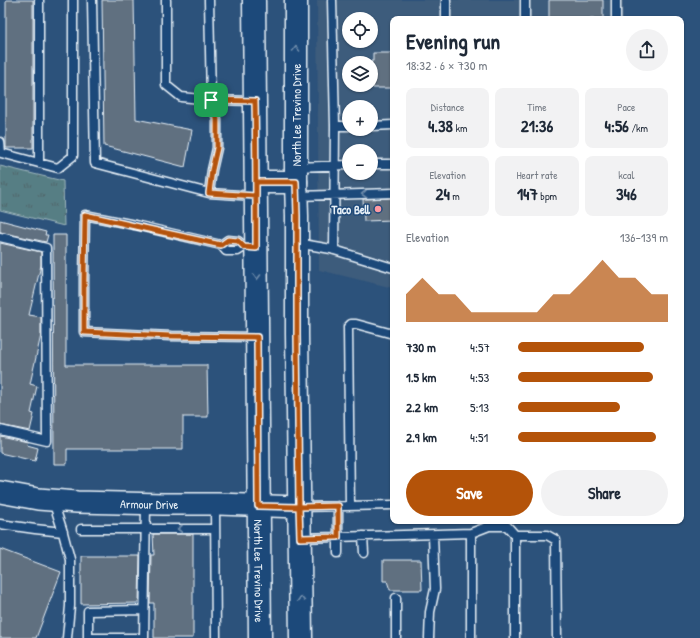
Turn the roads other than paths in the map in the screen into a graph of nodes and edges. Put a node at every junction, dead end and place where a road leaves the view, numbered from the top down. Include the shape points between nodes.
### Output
1 (39, 0) edge
2 (73, 0) edge
3 (92, 0) edge
4 (166, 0) edge
5 (209, 0) edge
6 (254, 0) edge
7 (296, 0) edge
8 (332, 0) edge
9 (446, 0) edge
10 (525, 0) edge
11 (616, 0) edge
12 (446, 16) edge
13 (525, 16) edge
14 (616, 16) edge
15 (211, 100) junction
16 (255, 101) junction
17 (390, 125) edge
18 (335, 126) junction
19 (342, 126) edge
20 (378, 126) edge
21 (0, 142) edge
22 (39, 163) junction
23 (378, 164) edge
24 (390, 164) edge
25 (335, 166) junction
26 (342, 166) edge
27 (296, 182) junction
28 (256, 189) junction
29 (209, 193) junction
30 (390, 193) edge
31 (335, 195) junction
32 (0, 237) edge
33 (297, 243) junction
34 (250, 247) junction
35 (334, 250) junction
36 (390, 267) edge
37 (390, 333) edge
38 (257, 337) junction
39 (0, 430) edge
40 (0, 492) edge
41 (52, 500) junction
42 (146, 504) junction
43 (215, 504) junction
44 (390, 505) edge
45 (258, 506) junction
46 (338, 506) junction
47 (350, 506) junction
48 (299, 507) junction
49 (0, 524) edge
50 (81, 529) dead end
51 (146, 529) junction
52 (215, 529) junction
53 (63, 532) junction
54 (471, 533) junction
55 (433, 534) junction
56 (515, 535) junction
57 (363, 536) junction
58 (338, 537) junction
59 (300, 538) junction
60 (364, 553) dead end
61 (338, 554) dead end
62 (396, 598) dead end
63 (144, 610) junction
64 (67, 638) edge
65 (216, 638) edge
66 (260, 638) edge
67 (301, 638) edge
68 (396, 638) edge
69 (429, 638) edge
70 (471, 638) edge
71 (516, 638) edge
72 (558, 638) edge

1 - 22 lane
2 - 22 lane via 73,156 58,168
3 - 29 lane via 95,163
4 - 15 lane via 166,86 181,97
5 - 15 lane
6 - 16 main road, North Lee Trevino Drive
27 -> 7 main road, North Lee Trevino Drive
8 - 18 lane
9 - 12 lane
10 - 13 lane
11 - 14 lane
15 - 16 lane
15 - 29 lane via 217,119 217,148
16 - 28 main road, North Lee Trevino Drive
17 - 20 lane
18 - 19 lane
18 - 25 lane
21 - 22 lane via 2,154
23 - 24 lane
25 - 26 lane
25 - 27 lane
25 - 31 lane
27 - 28 main road
27 - 31 lane
27 - 33 main road, North Lee Trevino Drive
28 - 29 lane
28 - 34 main road, North Lee Trevino Drive
30 -> 31 lane
31 - 35 lane
32 - 39 lane via 46,248 47,441
33 - 35 lane
33 - 48 main road, North Lee Trevino Drive
34 -> 38 main road, North Lee Trevino Drive
34 - 38 lane via 238,241 228,240 221,245 85,215 84,332
35 - 36 lane
37 - 47 lane via 356,324 348,327
38 - 45 main road, North Lee Trevino Drive
40 - 41 street, Armour Drive
41 - 42 street, Armour Drive
41 - 53 lane
42 - 43 street, Armour Drive
42 - 51 lane
43 - 45 street, Armour Drive
43 - 52 lane
44 - 47 lane
45 - 48 street, Armour Drive
45 - 66 main road, North Lee Trevino Drive
46 - 47 lane
46 - 48 lane
46 - 58 lane
48 - 59 main road, North Lee Trevino Drive
49 - 53 lane
50 - 51 lane
52 -> 51 lane
51 - 63 lane
52 - 65 lane
53 - 64 lane via 70,559
54 - 55 lane
54 - 56 lane via 489,526 508,526
54 - 70 lane
55 - 57 lane
55 - 69 lane via 435,589 430,612
56 - 71 lane
56 - 72 lane via 547,534 556,540
57 - 58 lane
57 - 60 lane
58 - 59 lane
58 - 61 lane
67 -> 59 main road, North Lee Trevino Drive
62 - 68 lane
63 - 63 lane via 144,638 88,638 88,611

